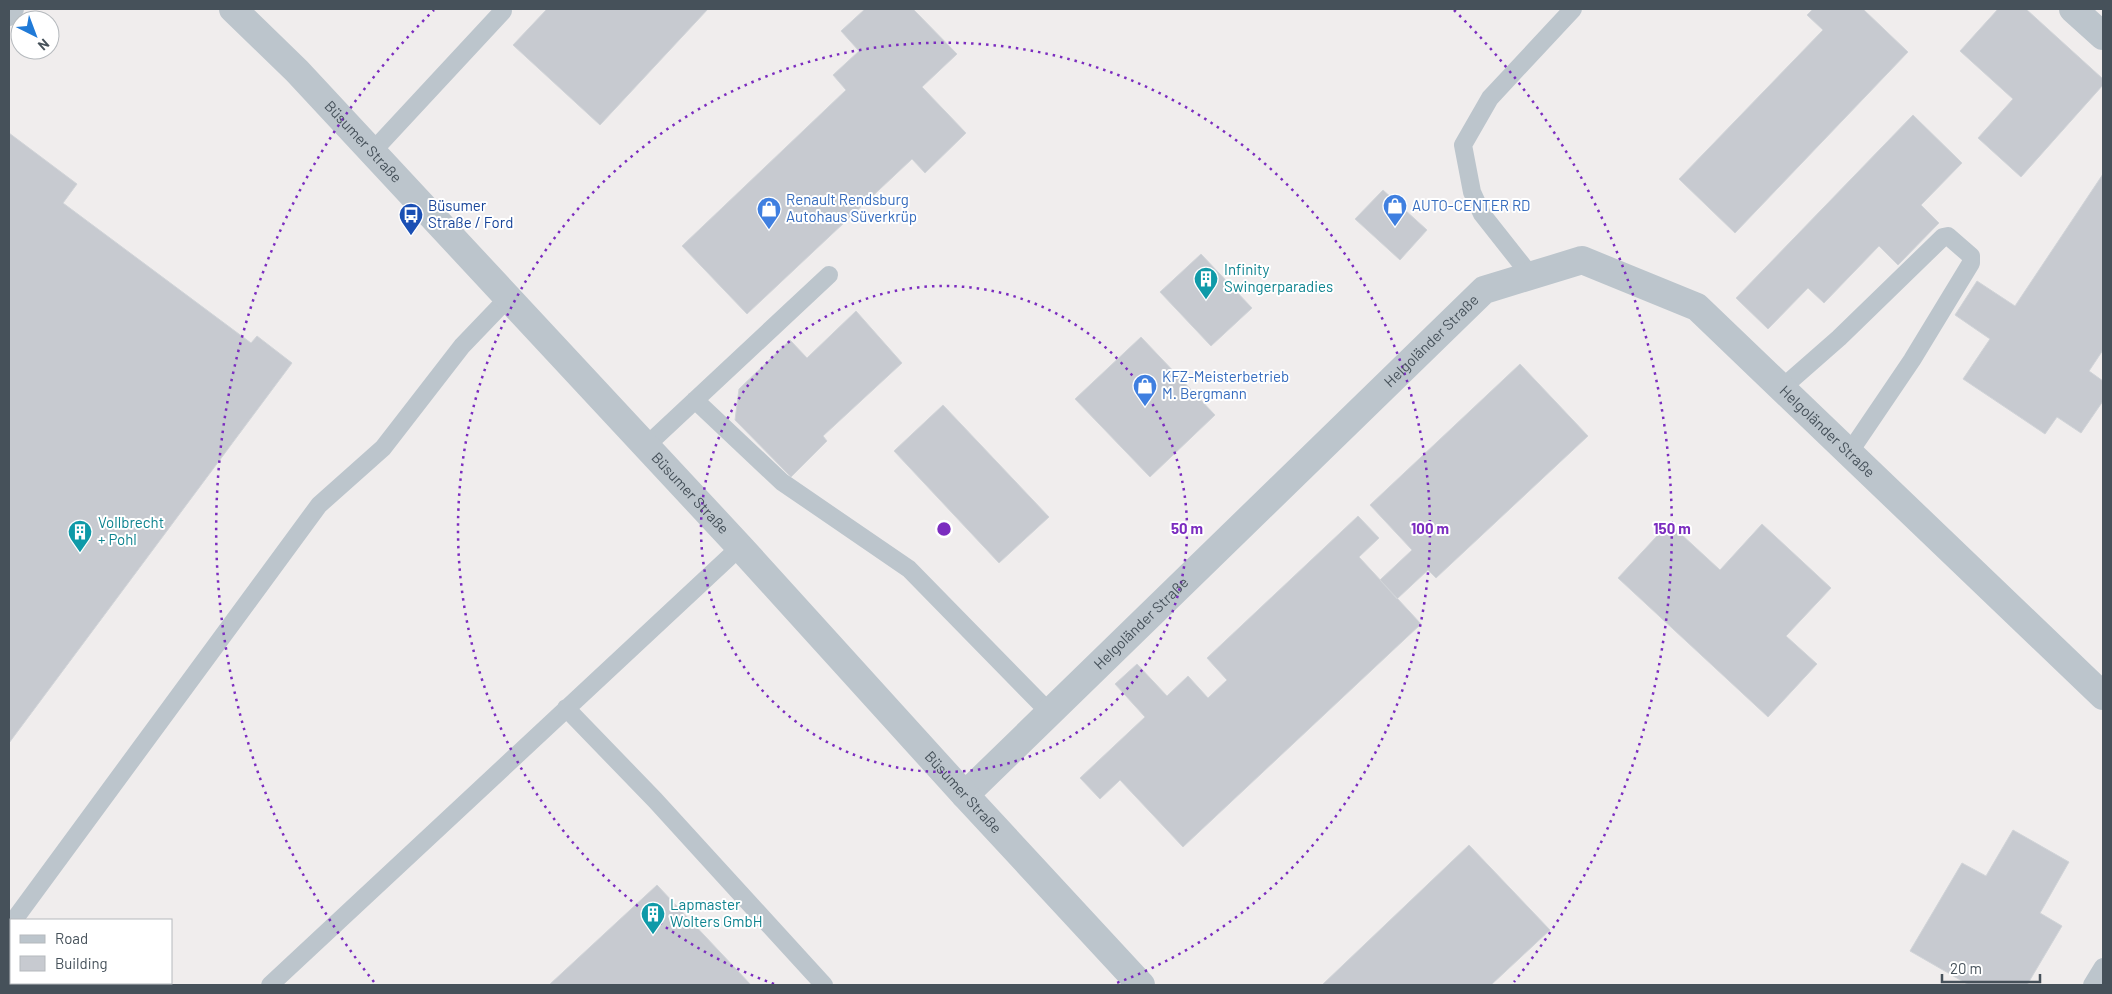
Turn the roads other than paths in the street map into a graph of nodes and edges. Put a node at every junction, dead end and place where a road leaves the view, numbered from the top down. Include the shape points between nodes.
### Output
1 (15, 9) edge
2 (233, 9) edge
3 (1573, 9) edge
4 (2073, 9) edge
5 (503, 11) dead end
6 (9, 17) edge
7 (2103, 36) edge
8 (372, 152) junction
9 (829, 275) dead end
10 (1531, 276) junction
11 (508, 298) junction
12 (1782, 388) junction
13 (695, 400) junction
14 (646, 446) junction
15 (1849, 453) junction
16 (740, 547) junction
17 (2103, 696) edge
18 (566, 708) junction
19 (1050, 713) junction
20 (965, 795) junction
21 (15, 919) edge
22 (2103, 967) edge
23 (270, 985) edge
24 (824, 985) edge
25 (1141, 985) edge
26 (2092, 985) edge

1 - 6 lane
2 - 8 street, Büsumer Straße via 297,71
3 - 10 lane via 1490,98 1463,145 1472,192 1482,214
4 - 7 street
5 - 8 lane
8 - 11 street, Büsumer Straße
9 - 13 lane
10 - 12 street, Helgoländer Straße via 1582,260 1697,307
10 - 19 street, Helgoländer Straße via 1484,290
11 - 14 street, Büsumer Straße
11 - 21 lane via 462,346 383,448 318,505
12 - 15 street, Helgoländer Straße
12 - 15 lane via 1839,338 1943,237 1948,236 1970,256 1971,263 1912,360
13 - 14 lane
13 - 19 lane via 782,482 909,569
14 - 16 street, Büsumer Straße
15 - 17 street, Helgoländer Straße
16 - 18 lane
16 - 20 street, Büsumer Straße
18 - 23 lane
18 - 24 lane
19 - 20 street, Helgoländer Straße
20 - 25 street, Büsumer Straße
22 - 26 lane

